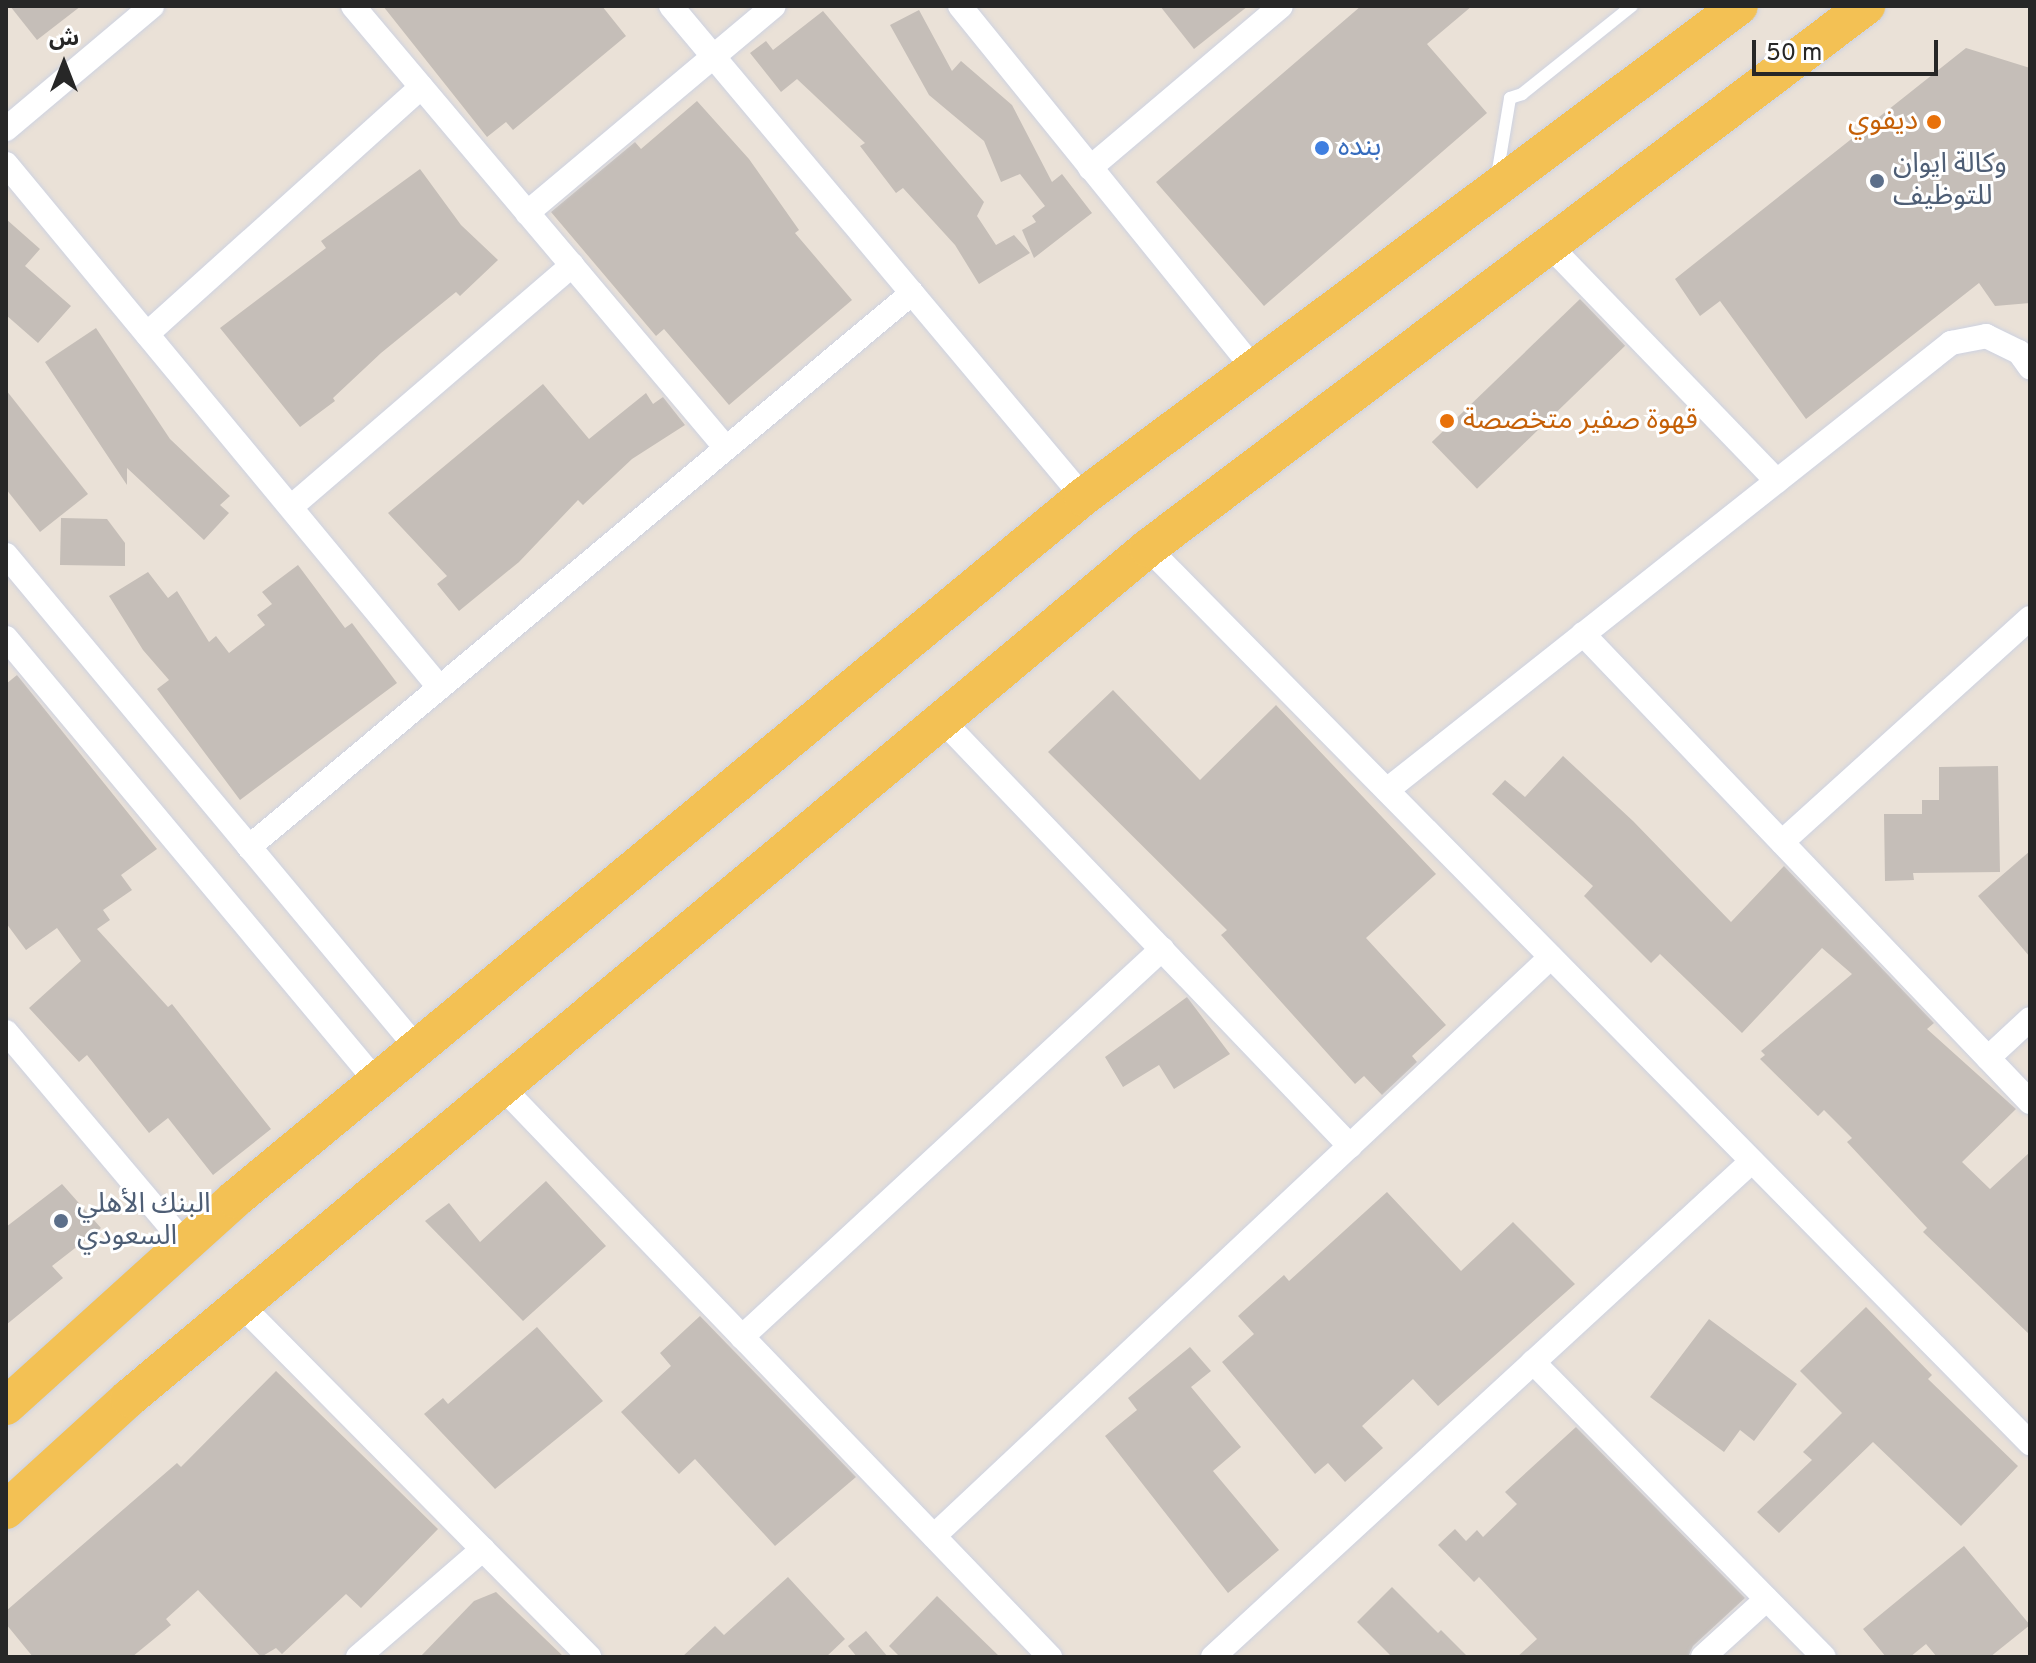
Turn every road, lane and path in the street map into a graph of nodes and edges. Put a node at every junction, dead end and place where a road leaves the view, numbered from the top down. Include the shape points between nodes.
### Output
1 (152, 6) edge
2 (353, 6) edge
3 (671, 6) edge
4 (774, 6) edge
5 (960, 6) edge
6 (1632, 6) edge
7 (1739, 6) edge
8 (1866, 6) edge
9 (1278, 7) edge
10 (714, 57) junction
11 (421, 87) junction
12 (6, 129) edge
13 (6, 164) edge
14 (1090, 168) junction
15 (1495, 186) junction
16 (527, 213) junction
17 (1549, 245) junction
18 (572, 265) junction
19 (912, 293) junction
20 (147, 334) junction
21 (1252, 366) junction
22 (2030, 367) edge
23 (726, 448) junction
24 (1777, 481) junction
25 (1083, 497) junction
26 (291, 507) junction
27 (1148, 548) junction
28 (6, 555) edge
29 (2030, 618) edge
30 (1583, 634) junction
31 (6, 638) edge
32 (440, 688) junction
33 (942, 720) junction
34 (1387, 790) junction
35 (1782, 842) junction
36 (249, 847) junction
37 (1162, 949) junction
38 (1551, 957) junction
39 (2030, 1019) edge
40 (6, 1032) edge
41 (417, 1048) junction
42 (1988, 1058) junction
43 (376, 1081) junction
44 (502, 1087) junction
45 (2030, 1102) edge
46 (1350, 1146) junction
47 (1752, 1161) junction
48 (185, 1244) junction
49 (241, 1305) junction
50 (742, 1337) junction
51 (1533, 1362) junction
52 (6, 1406) edge
53 (2030, 1443) edge
54 (6, 1510) edge
55 (934, 1536) junction
56 (483, 1549) junction
57 (1767, 1599) junction
58 (358, 1657) edge
59 (589, 1657) edge
60 (1050, 1657) edge
61 (1213, 1657) edge
62 (1703, 1657) edge
63 (1824, 1657) edge

1 - 12 street
2 - 11 street
3 - 10 street
4 - 10 street
5 - 14 street
6 - 15 lane via 1522,94 1510,98
7 - 15 main road
8 - 17 main road
9 - 14 street
10 - 16 street
10 - 19 street
11 - 16 street
11 - 20 street
13 - 20 street
14 - 21 street
15 - 21 main road
16 - 18 street
17 - 24 street
17 - 27 main road
18 - 23 street
18 - 26 street
19 - 23 street
19 - 25 street
20 - 26 street
21 - 25 main road
22 - 24 street via 2019,352 1986,336 1951,343
23 - 32 street
24 - 30 street
25 - 41 main road
26 - 32 street
27 - 33 main road
27 - 34 street
28 - 36 street
29 - 35 street
30 - 34 street
30 - 35 street
31 - 43 street
32 - 36 street
33 - 37 street
33 - 44 main road
34 - 38 street
35 - 42 street
36 - 41 street
37 - 46 street
37 - 50 street
38 - 46 street
38 - 47 street
39 - 42 street
40 - 48 street
41 - 43 main road
42 - 45 street
43 - 48 main road
44 - 49 main road
44 - 50 street
46 - 55 street
47 - 51 street
47 - 53 street
48 - 52 main road
49 - 54 main road
49 - 56 street
50 - 55 street
51 - 57 street
51 - 61 street
55 - 60 street
56 - 58 street
56 - 59 street
57 - 62 street
57 - 63 street

